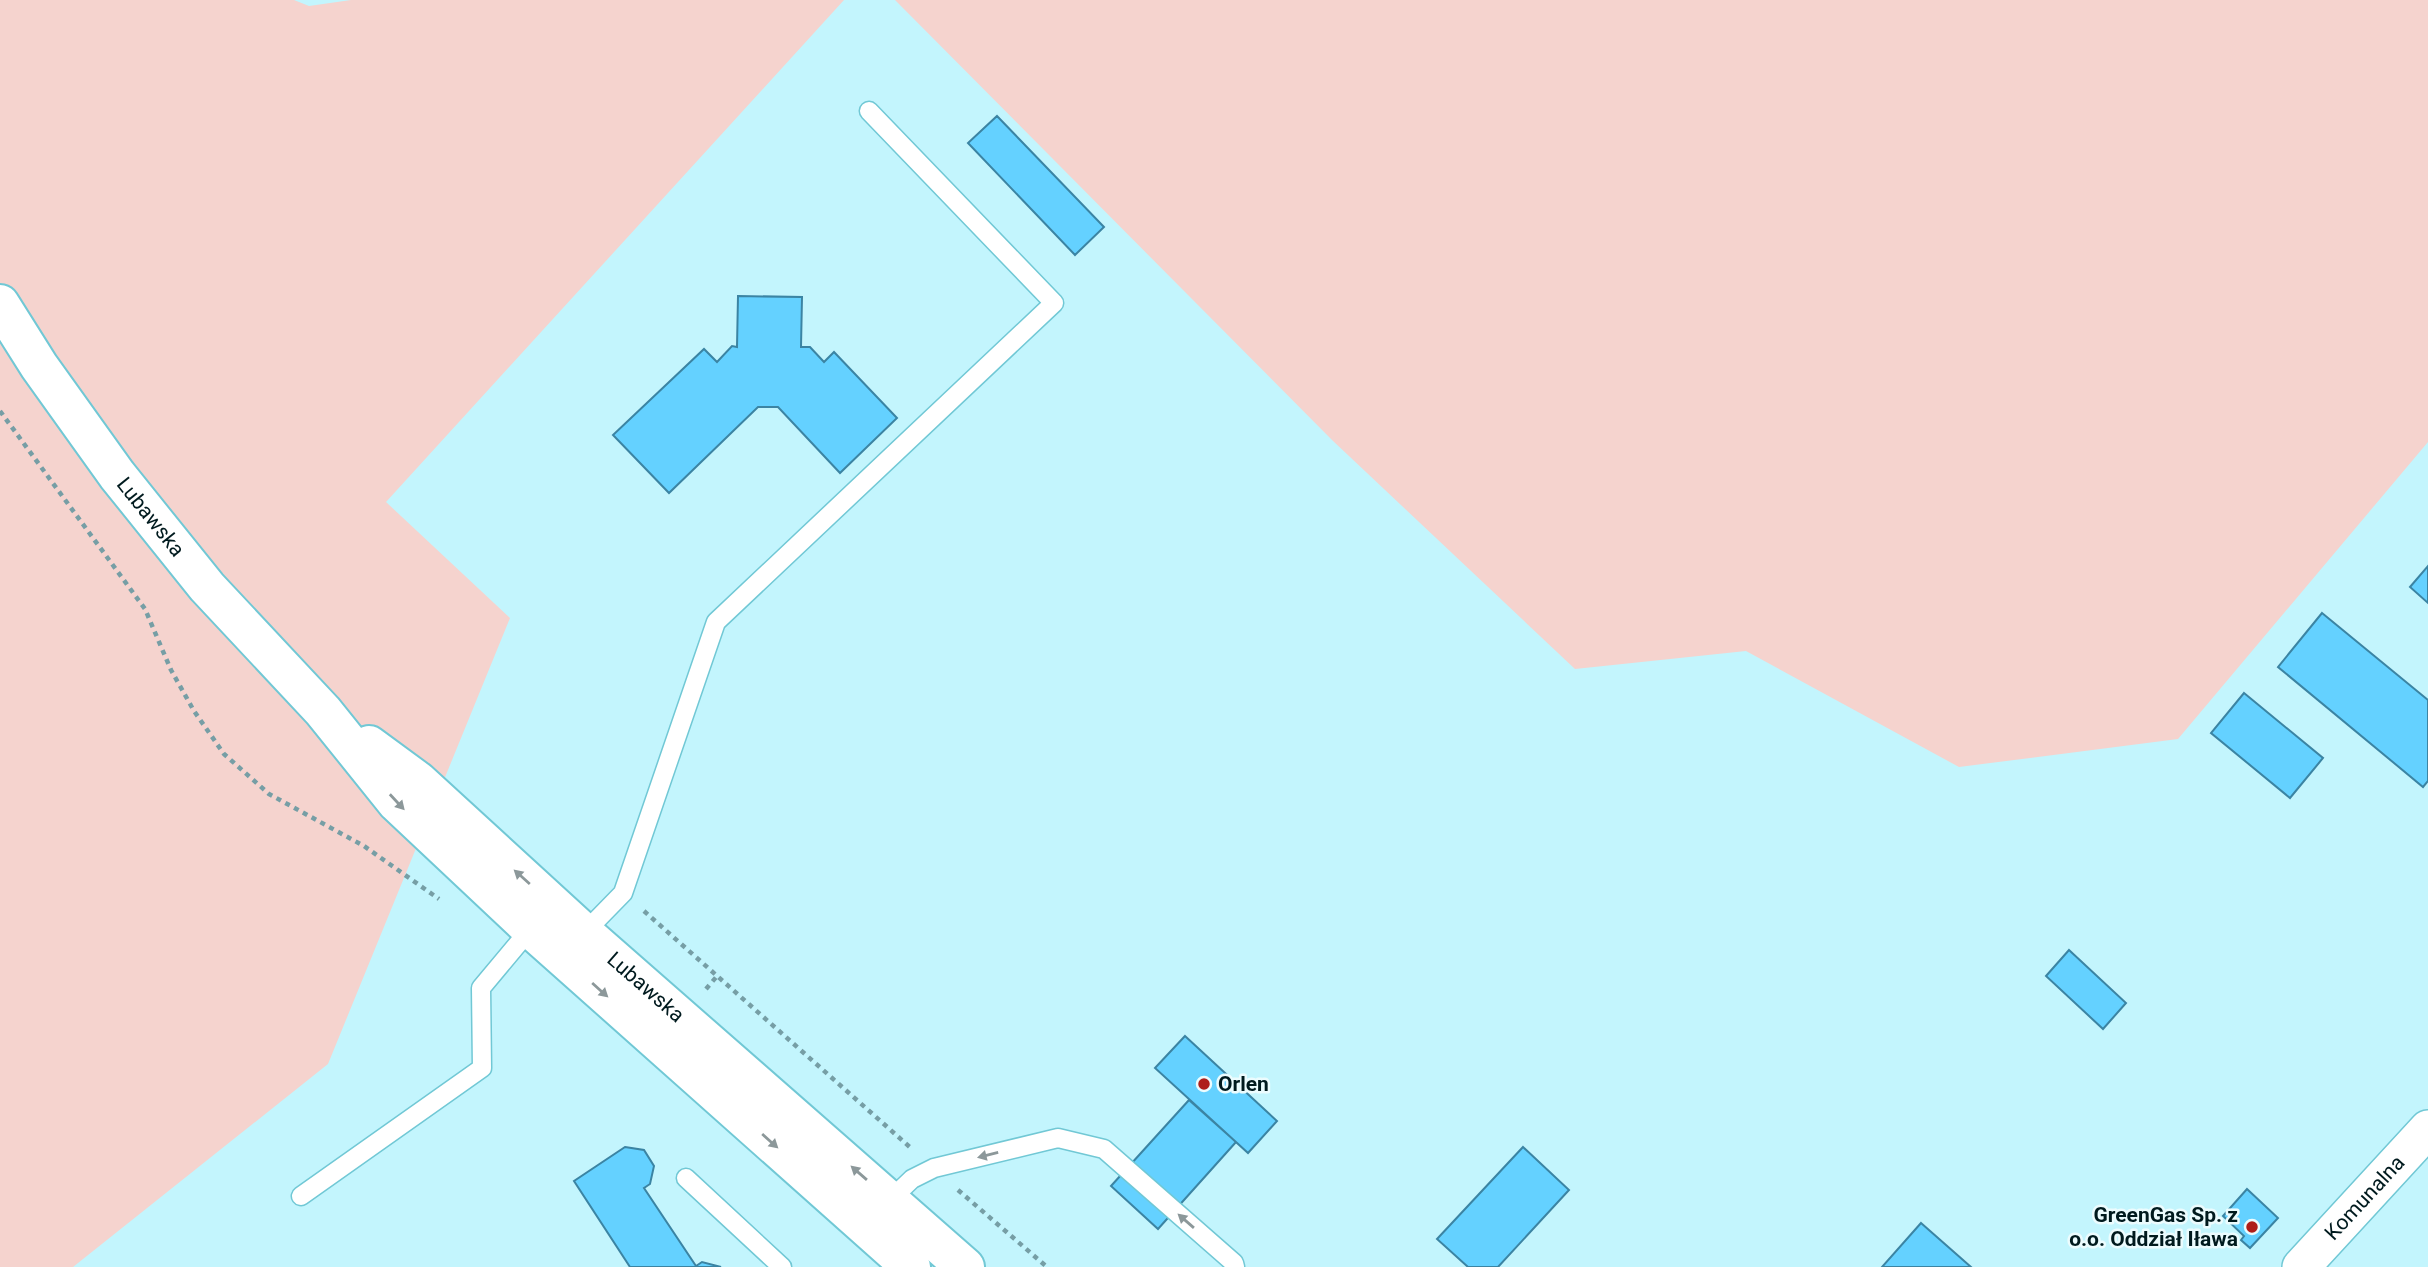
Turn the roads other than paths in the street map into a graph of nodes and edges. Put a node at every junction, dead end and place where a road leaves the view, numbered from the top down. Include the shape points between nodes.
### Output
1 (869, 111) dead end
2 (0, 304) edge
3 (541, 916) junction
4 (573, 944) junction
5 (2428, 1129) edge
6 (686, 1178) dead end
7 (301, 1196) dead end
8 (877, 1213) junction
9 (782, 1267) edge
10 (911, 1267) edge
11 (965, 1267) edge
12 (1235, 1267) edge
13 (2301, 1267) edge

1 - 4 lane via 1054,303 716,622 623,893
2 - 3 main road, Lubawska via 117,475 207,587 323,711 418,781
3 - 4 main road, Lubawska
3 - 7 lane via 481,988 482,1068
4 - 8 main road, Lubawska
5 - 13 street, Komunalna
6 - 9 lane
8 - 10 main road, Lubawska
8 - 11 main road, Lubawska
12 -> 8 lane via 1104,1149 1058,1138 934,1168 912,1179

